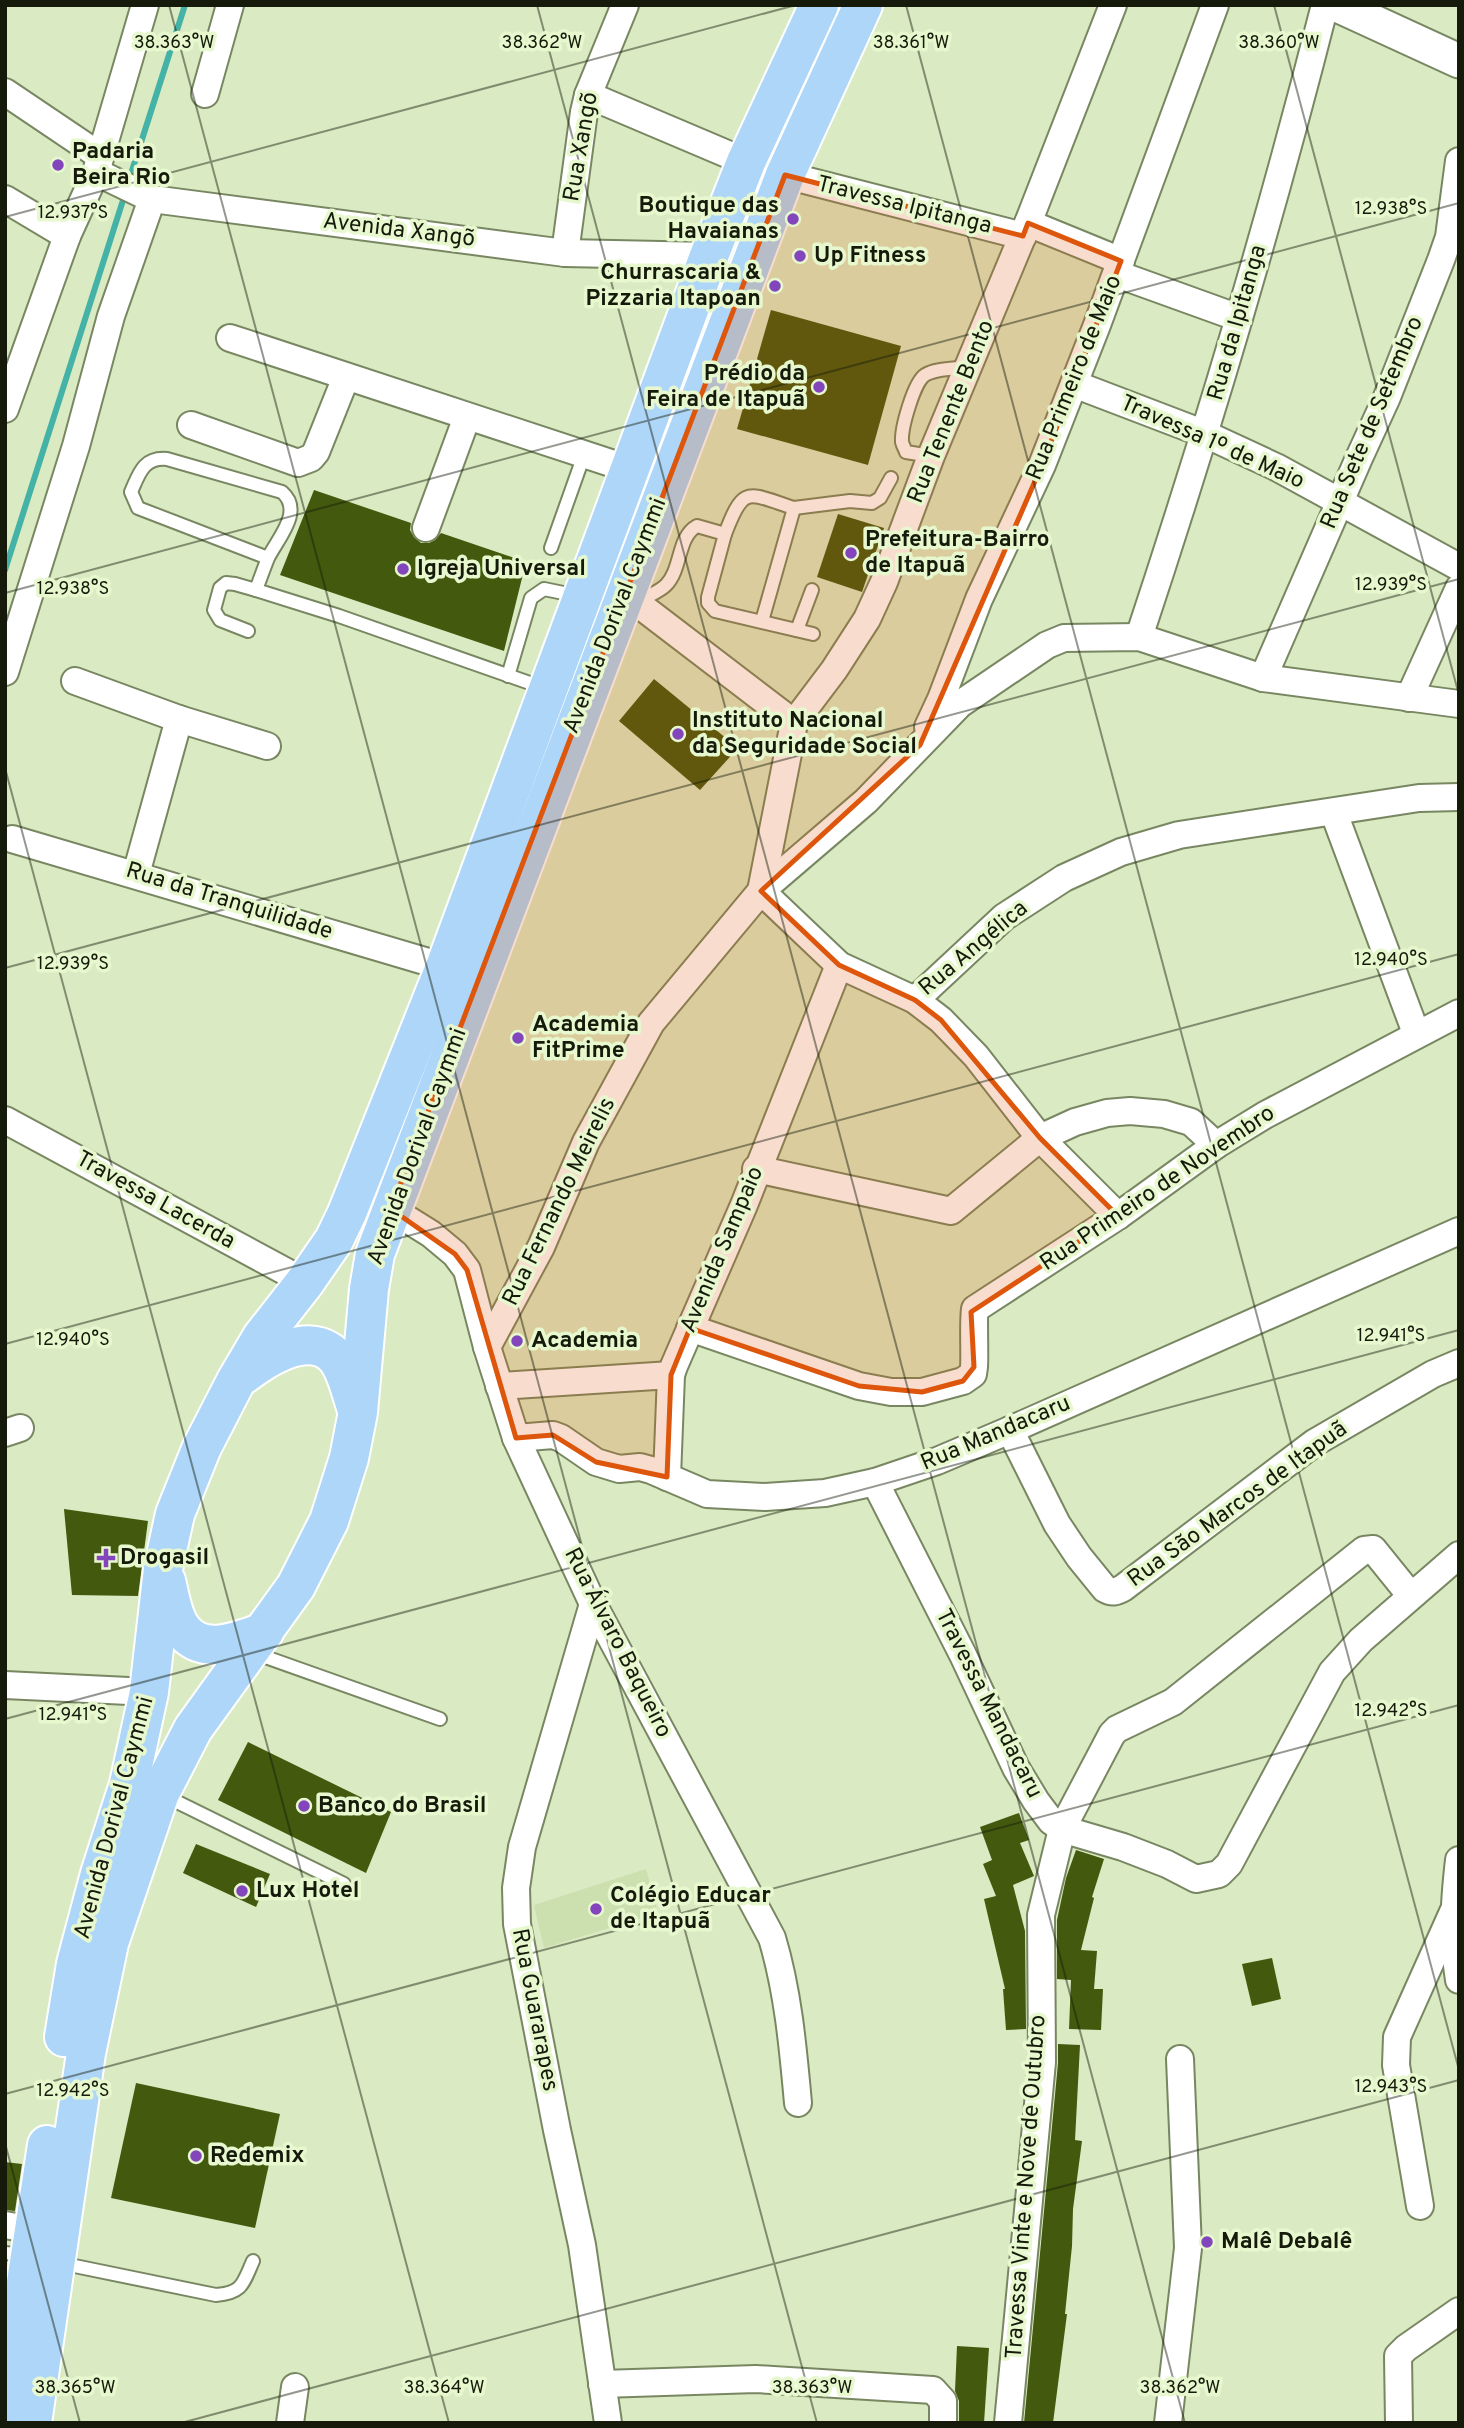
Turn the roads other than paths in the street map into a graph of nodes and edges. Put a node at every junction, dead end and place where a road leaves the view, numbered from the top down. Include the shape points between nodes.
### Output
1 (145, 5) edge
2 (230, 5) edge
3 (625, 5) edge
4 (819, 5) edge
5 (863, 5) edge
6 (1113, 5) edge
7 (1215, 5) edge
8 (1325, 5) edge
9 (1337, 5) edge
10 (1459, 61) edge
11 (5, 92) edge
12 (205, 94) dead end
13 (588, 95) junction
14 (1459, 161) edge
15 (746, 162) junction
16 (102, 170) junction
17 (785, 175) junction
18 (150, 197) junction
19 (5, 199) edge
20 (1026, 230) junction
21 (67, 236) junction
22 (565, 253) junction
23 (709, 256) junction
24 (1119, 267) junction
25 (1239, 318) junction
26 (230, 338) dead end
27 (969, 367) junction
28 (346, 377) junction
29 (1074, 384) junction
30 (5, 409) edge
31 (467, 416) junction
32 (191, 425) dead end
33 (1205, 435) junction
34 (584, 455) junction
35 (931, 456) junction
36 (629, 469) junction
37 (891, 478) dead end
38 (1339, 502) junction
39 (794, 508) junction
40 (426, 528) dead end
41 (725, 534) junction
42 (551, 548) dead end
43 (653, 553) junction
44 (680, 555) junction
45 (268, 558) junction
46 (1459, 567) edge
47 (1459, 588) edge
48 (256, 590) junction
49 (812, 590) dead end
50 (582, 596) junction
51 (630, 599) junction
52 (762, 621) junction
53 (797, 630) junction
54 (248, 631) dead end
55 (813, 635) dead end
56 (1139, 637) junction
57 (5, 672) edge
58 (509, 676) junction
59 (1263, 678) junction
60 (75, 681) dead end
61 (548, 689) junction
62 (1409, 698) junction
63 (1459, 704) edge
64 (179, 719) junction
65 (794, 723) junction
66 (920, 745) junction
67 (267, 746) dead end
68 (1459, 797) edge
69 (1334, 813) junction
70 (12, 839) dead end
71 (136, 874) junction
72 (761, 891) junction
73 (839, 965) junction
74 (445, 967) junction
75 (915, 1000) junction
76 (1459, 1013) edge
77 (1416, 1033) junction
78 (5, 1120) edge
79 (1040, 1138) junction
80 (1216, 1145) junction
81 (756, 1169) junction
82 (391, 1209) junction
83 (1118, 1216) junction
84 (1459, 1231) edge
85 (305, 1282) junction
86 (690, 1328) junction
87 (486, 1347) junction
88 (1459, 1363) edge
89 (671, 1375) junction
90 (236, 1381) junction
91 (499, 1386) junction
92 (358, 1412) junction
93 (1010, 1430) junction
94 (516, 1438) junction
95 (667, 1477) junction
96 (875, 1482) junction
97 (1459, 1555) edge
98 (163, 1569) junction
99 (1411, 1596) junction
100 (593, 1604) junction
101 (257, 1642) junction
102 (5, 1685) edge
103 (149, 1692) junction
104 (440, 1719) dead end
105 (160, 1793) junction
106 (1062, 1829) junction
107 (1459, 1860) edge
108 (344, 1884) dead end
109 (1453, 1912) junction
110 (1459, 1980) edge
111 (1180, 2059) dead end
112 (797, 2103) dead end
113 (1420, 2206) dead end
114 (26, 2245) edge
115 (253, 2261) dead end
116 (1459, 2311) edge
117 (602, 2384) junction
118 (295, 2387) dead end
119 (943, 2416) edge
120 (5, 2420) edge
121 (33, 2423) edge
122 (290, 2423) edge
123 (608, 2423) edge
124 (1008, 2423) edge
125 (1168, 2423) edge
126 (1399, 2423) edge

1 - 16 street
2 - 12 street
3 - 13 street, Rua Xangõ
4 - 15 main road, Avenida Dorival Caymmi
5 - 17 main road, Avenida Dorival Caymmi
6 - 20 street, Rua Tenente Bento
7 - 24 street, Rua Primeiro de Maio
8 - 25 street, Rua da Ipitanga
9 - 10 street
11 - 16 street, Avenida Xangõ
13 - 15 street
13 - 22 street, Rua Xangõ
14 - 38 street, Rua Sete de Setembro via 1449,237 1441,261
15 - 23 main road, Avenida Dorival Caymmi
16 - 18 street, Avenida Xangõ
16 - 21 street
17 - 20 street, Travessa Ipitanga
17 - 43 main road, Avenida Dorival Caymmi
18 - 22 street, Avenida Xangõ
18 - 57 street
19 - 21 street
20 - 24 street, Travessa Ipitanga
20 - 27 street, Rua Tenente Bento
21 - 30 street
22 - 23 street, Avenida Xangõ
23 - 36 main road, Avenida Dorival Caymmi
24 - 25 street, Travessa Ipitanga
24 - 29 street, Rua Primeiro de Maio
25 - 33 street, Rua da Ipitanga
26 - 28 street
27 - 35 street, Rua Tenente Bento
27 - 35 lane via 931,372 917,383 902,442 906,452
28 - 31 street
28 - 32 street via 316,452 298,463
29 - 33 street, Travessa 1º de Maio
29 - 66 street, Rua Primeiro de Maio
31 - 34 street
31 - 40 street
33 - 38 street, Travessa 1º de Maio
33 - 56 street, Rua da Ipitanga
34 - 36 street
34 - 42 lane
35 - 65 street, Rua Tenente Bento via 867,619
36 - 50 main road, Avenida Dorival Caymmi
37 - 39 lane via 873,503 849,501
38 - 46 street, Travessa 1º de Maio
38 - 59 street, Rua Sete de Setembro
39 - 41 lane via 755,495 743,499
39 - 52 lane
41 - 44 lane via 697,526 688,532
41 - 52 lane via 708,603 715,611
43 - 44 lane via 669,558
43 - 51 main road, Avenida Dorival Caymmi
44 - 51 lane via 665,586
45 - 45 lane via 290,517 289,498 282,492 167,459 142,466 131,492 138,508
45 - 48 lane
47 - 62 street
48 - 54 lane via 226,583 214,610 220,620
48 - 58 lane
49 - 53 lane
50 - 58 lane via 544,589 531,598
50 - 61 main road, Avenida Dorival Caymmi
51 - 65 street
51 - 82 main road, Avenida Dorival Caymmi
52 - 53 lane
53 - 55 lane
56 - 59 street, Rua Fernando Meirelis
56 - 66 street, Rua Fernando Meirelis via 1064,638 1047,645 960,704
58 - 61 lane
59 - 62 street, Rua Fernando Meirelis
60 - 64 street
61 - 74 main road, Avenida Dorival Caymmi
62 - 63 street, Rua Fernando Meirelis
64 - 67 street
64 - 71 street
65 - 72 street, Rua Tenente Bento
66 - 72 street, Rua Fernando Meirelis via 866,801
68 - 69 street, Rua Angélica via 1419,798
69 - 75 street, Rua Angélica via 1179,835 1121,852 1064,878 1004,917
69 - 77 street
70 - 71 street, Rua da Tranquilidade
71 - 74 street, Rua da Tranquilidade
72 - 73 street, Rua Angélica
72 - 87 street, Rua Fernando Meirelis via 651,1023 586,1142 541,1247
73 - 75 street, Rua Angélica
73 - 81 street, Avenida Sampaio
74 - 85 main road, Avenida Dorival Caymmi via 347,1213
75 - 79 street via 976,1056
76 - 77 street, Rua Primeiro de Novembro
77 - 80 street, Rua Primeiro de Novembro
78 - 85 street, Travessa Lacerda
79 - 80 street via 1075,1122 1130,1111 1191,1122
79 - 81 street via 951,1211
79 - 83 street
80 - 83 street, Rua Primeiro de Novembro
81 - 86 street, Avenida Sampaio
82 - 87 street, Rua Álvaro Baqueiro via 431,1234 467,1270
82 - 92 main road, Avenida Dorival Caymmi via 373,1265
83 - 86 street, Rua Primeiro de Novembro via 973,1313 973,1374 922,1392 859,1386
84 - 93 street, Rua Mandacaru
85 - 90 main road, Avenida Dorival Caymmi via 262,1337
86 - 89 street, Avenida Sampaio
87 - 91 street, Rua Álvaro Baqueiro
88 - 93 street, Rua São Marcos de Itapuã via 1314,1443 1116,1592 1105,1589 1079,1558
89 - 91 street
89 - 95 street, Avenida Sampaio
90 - 92 main road via 277,1353 313,1346 329,1351 340,1364
90 - 98 main road, Avenida Dorival Caymmi via 175,1514
91 - 94 street, Rua Álvaro Baqueiro
92 - 101 main road, Avenida Dorival Caymmi via 349,1458 328,1521 296,1586
93 - 96 street, Rua Mandacaru
94 - 95 street, Rua Mandacaru via 553,1435 596,1462 619,1469 640,1467
94 - 100 street, Rua Álvaro Baqueiro
95 - 96 street, Rua Mandacaru via 707,1494 765,1497 825,1493
96 - 106 street, Travessa Mandacaru via 1016,1768 1051,1821
97 - 99 street
98 - 101 main road via 176,1616 193,1639 221,1645
98 - 103 main road, Avenida Dorival Caymmi
99 - 106 street, Travessa Vinte e Nove de Outubro via 1373,1549 1364,1550 1173,1702 1117,1729
99 - 106 street via 1332,1672 1219,1874 1196,1879 1123,1847
100 - 112 street, Rua Álvaro Baqueiro via 772,1938 791,2040
100 - 117 street, Rua Guararapes via 522,1847 516,1888 517,1924 582,2245
101 - 104 lane
101 - 105 main road, Avenida Dorival Caymmi via 193,1729
102 - 103 street
103 - 114 main road, Avenida Dorival Caymmi via 129,1784 76,1964
105 - 108 lane
105 - 114 main road, Avenida Dorival Caymmi via 109,1943 86,2053
106 - 124 street, Travessa Vinte e Nove de Outubro via 1041,1915 1042,2062
107 - 109 street
109 - 110 street
109 - 113 street via 1397,2037 1396,2065
111 - 125 street via 1188,2248
114 - 115 lane via 216,2295 240,2288
114 - 120 main road, Avenida Dorival Caymmi
114 - 121 main road, Avenida Dorival Caymmi
116 - 126 street via 1398,2356
117 - 119 street via 757,2379 933,2390 943,2401
117 - 123 street, Rua Guararapes
118 - 122 street

